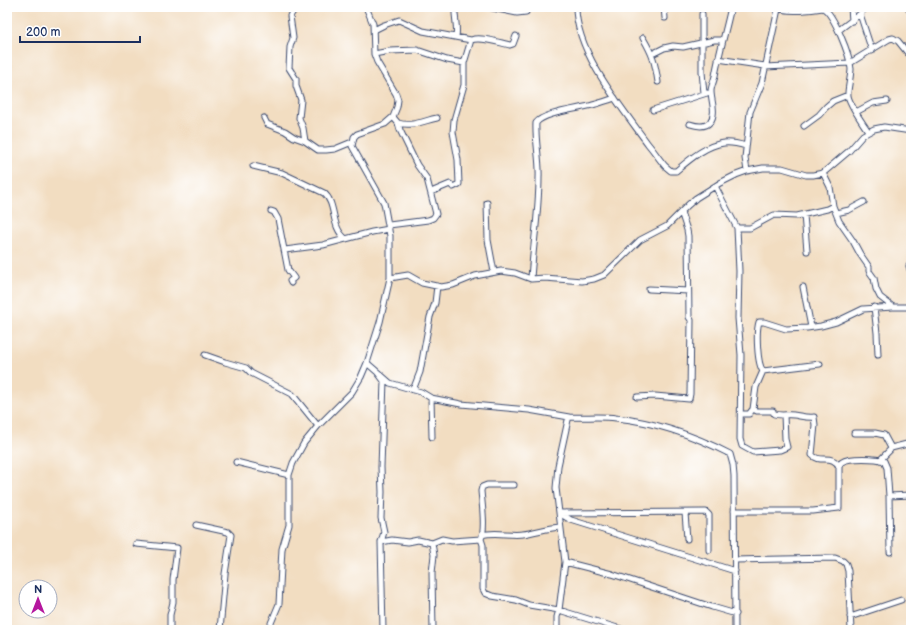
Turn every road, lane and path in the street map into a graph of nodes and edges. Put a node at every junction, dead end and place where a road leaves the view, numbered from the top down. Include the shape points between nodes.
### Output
1 (296, 7) edge
2 (366, 7) edge
3 (455, 7) edge
4 (576, 7) edge
5 (664, 7) edge
6 (732, 7) edge
7 (850, 7) edge
8 (866, 7) edge
9 (907, 7) edge
10 (494, 8) edge
11 (776, 8) edge
12 (526, 12) dead end
13 (911, 12) edge
14 (702, 14) dead end
15 (860, 14) junction
16 (665, 18) dead end
17 (852, 21) junction
18 (374, 30) junction
19 (839, 30) junction
20 (516, 36) dead end
21 (456, 37) junction
22 (643, 38) dead end
23 (471, 40) junction
24 (723, 40) junction
25 (702, 42) junction
26 (872, 51) junction
27 (374, 54) junction
28 (652, 54) junction
29 (911, 58) edge
30 (718, 59) junction
31 (464, 63) junction
32 (850, 63) junction
33 (765, 67) junction
34 (658, 82) dead end
35 (704, 91) junction
36 (711, 91) junction
37 (848, 95) junction
38 (615, 98) junction
39 (887, 101) dead end
40 (653, 110) dead end
41 (856, 112) junction
42 (393, 117) junction
43 (264, 118) dead end
44 (437, 118) dead end
45 (398, 123) junction
46 (690, 124) dead end
47 (804, 126) dead end
48 (911, 131) edge
49 (868, 132) junction
50 (305, 141) junction
51 (352, 142) junction
52 (746, 146) junction
53 (253, 166) dead end
54 (747, 171) junction
55 (823, 173) junction
56 (715, 186) junction
57 (431, 192) junction
58 (864, 202) dead end
59 (487, 203) dead end
60 (833, 206) junction
61 (271, 211) dead end
62 (681, 212) junction
63 (804, 214) junction
64 (836, 214) junction
65 (389, 227) junction
66 (738, 228) junction
67 (346, 239) junction
68 (285, 250) junction
69 (807, 251) dead end
70 (909, 266) dead end
71 (494, 272) junction
72 (911, 274) edge
73 (390, 278) junction
74 (531, 279) junction
75 (291, 284) dead end
76 (437, 286) junction
77 (802, 287) dead end
78 (649, 290) dead end
79 (688, 291) junction
80 (874, 307) junction
81 (893, 307) junction
82 (911, 307) edge
83 (811, 327) junction
84 (205, 355) dead end
85 (878, 355) dead end
86 (367, 363) junction
87 (820, 364) dead end
88 (763, 371) junction
89 (378, 373) junction
90 (413, 390) junction
91 (637, 397) dead end
92 (431, 398) junction
93 (753, 410) junction
94 (740, 414) junction
95 (784, 415) junction
96 (569, 418) junction
97 (318, 426) junction
98 (854, 433) dead end
99 (432, 438) dead end
100 (911, 444) edge
101 (891, 448) junction
102 (880, 460) junction
103 (236, 462) dead end
104 (839, 467) junction
105 (289, 475) junction
106 (514, 485) dead end
107 (911, 495) edge
108 (889, 496) junction
109 (734, 511) junction
110 (559, 513) junction
111 (566, 513) junction
112 (685, 513) junction
113 (196, 525) dead end
114 (560, 527) junction
115 (482, 537) junction
116 (687, 540) dead end
117 (381, 542) junction
118 (432, 543) junction
119 (136, 544) dead end
120 (709, 550) dead end
121 (890, 552) dead end
122 (735, 560) junction
123 (565, 562) junction
124 (735, 570) junction
125 (902, 600) dead end
126 (559, 610) junction
127 (736, 614) junction
128 (850, 617) junction
129 (170, 630) edge
130 (220, 630) edge
131 (271, 630) edge
132 (383, 630) edge
133 (433, 630) edge
134 (557, 630) edge
135 (624, 630) edge
136 (735, 630) edge
137 (851, 630) edge

1 - 50 street via 290,16 293,38 289,68 295,75 301,100 299,118
2 - 18 street
3 - 21 street
4 - 38 street via 582,40
5 - 16 street
6 - 24 street
7 - 17 street
8 - 15 street
9 - 13 street
10 - 12 street via 517,13
11 - 19 street via 794,11 823,8
11 - 33 street
14 - 25 street
15 - 17 street
15 - 26 street
17 - 19 street
18 - 21 street via 399,20 423,31
18 - 27 street
19 - 32 street
20 - 23 street via 510,45 479,39
21 - 23 street
22 - 28 street
23 - 31 street
24 - 25 street
24 - 30 street
25 - 28 street via 664,48
25 - 35 street
26 - 29 street via 893,38
26 - 32 street
27 - 31 street via 417,50
27 - 42 street via 398,100
28 - 34 street
30 - 33 street
30 - 36 street
31 - 57 street via 464,85 453,132 459,184 453,187 450,184
32 - 33 street
32 - 37 street
33 - 52 street via 762,83 750,112
35 - 36 street
35 - 40 street
36 - 46 street via 713,109 709,123 696,126
37 - 41 street
37 - 47 street via 834,101
38 - 52 street via 659,159 671,171 676,171 703,151 718,144
38 - 74 street via 548,115 536,123 540,177
39 - 41 street via 873,102
41 - 49 street
42 - 45 street
42 - 51 street via 385,124 357,134
43 - 50 street via 268,124 285,130 298,140
44 - 45 street via 420,124
45 - 57 street via 417,165 427,179
48 - 49 street via 884,127
49 - 55 street
50 - 51 street via 318,150 336,149
51 - 65 street via 384,202
52 - 54 street
53 - 67 street via 282,173 327,195 337,228
54 - 55 street via 782,168 806,175
54 - 56 street
55 - 60 street via 830,187
56 - 62 street
56 - 66 street
57 - 65 street via 436,214 433,218
58 - 64 street
59 - 71 street via 488,240
60 - 63 street
60 - 64 street
61 - 68 street via 278,219
62 - 74 street via 667,226 640,240 633,247 631,256 626,253 604,275 582,281
62 - 79 street via 688,236
63 - 66 street via 774,215 750,228
63 - 69 street
64 - 81 street via 869,267 880,297
65 - 67 street
65 - 73 street
66 - 94 street
67 - 68 street
68 - 75 street via 288,270 294,278 290,281
70 - 72 street
71 - 74 street via 508,271
71 - 76 street via 453,285
73 - 76 street via 408,275 422,283
73 - 86 street
76 - 90 street via 420,372
77 - 83 street
78 - 79 street
79 - 91 street via 691,320 689,398
80 - 81 street
80 - 83 street via 857,310 836,322
80 - 85 street
81 - 82 street
83 - 88 street via 786,329 771,323 759,322 758,352
84 - 97 street via 246,368 292,394
86 - 89 street
86 - 97 street via 352,392
87 - 88 street
88 - 93 street via 756,387
89 - 90 street via 390,383
89 - 117 street via 384,381 380,467 381,518 384,532
90 - 92 street
92 - 96 street via 461,404 529,410
92 - 99 street
93 - 94 street via 749,414
93 - 95 street via 773,411 774,414
94 - 95 street via 742,446 754,452 787,447
95 - 104 street via 814,417 812,455 833,460
96 - 109 street via 613,418 641,422 681,433 730,454 733,464
96 - 110 street via 558,466 556,488
97 - 105 street via 304,443
98 - 101 street via 884,435
100 - 101 street
101 - 102 street
102 - 104 street via 846,460
102 - 108 street via 884,461 887,468
103 - 105 street
104 - 109 street via 838,508 813,511
105 - 131 street via 289,525 282,549 279,604
106 - 115 street via 482,487
107 - 108 street
108 - 121 street
109 - 122 street
110 - 111 street
110 - 114 street
111 - 112 street
111 - 124 street via 564,516 571,520
112 - 116 street
112 - 120 street via 708,513
113 - 130 street via 231,534
114 - 115 street via 524,534 490,534
114 - 123 street
115 - 118 street via 442,539
115 - 126 street via 485,593
117 - 118 street via 418,540
117 - 132 street
118 - 133 street
119 - 129 street via 177,548
122 - 124 street
122 - 128 street via 835,558 843,561 848,570
123 - 126 street
123 - 127 street via 612,574
124 - 127 street
125 - 128 street
126 - 134 street
126 - 135 street
127 - 136 street
128 - 137 street

